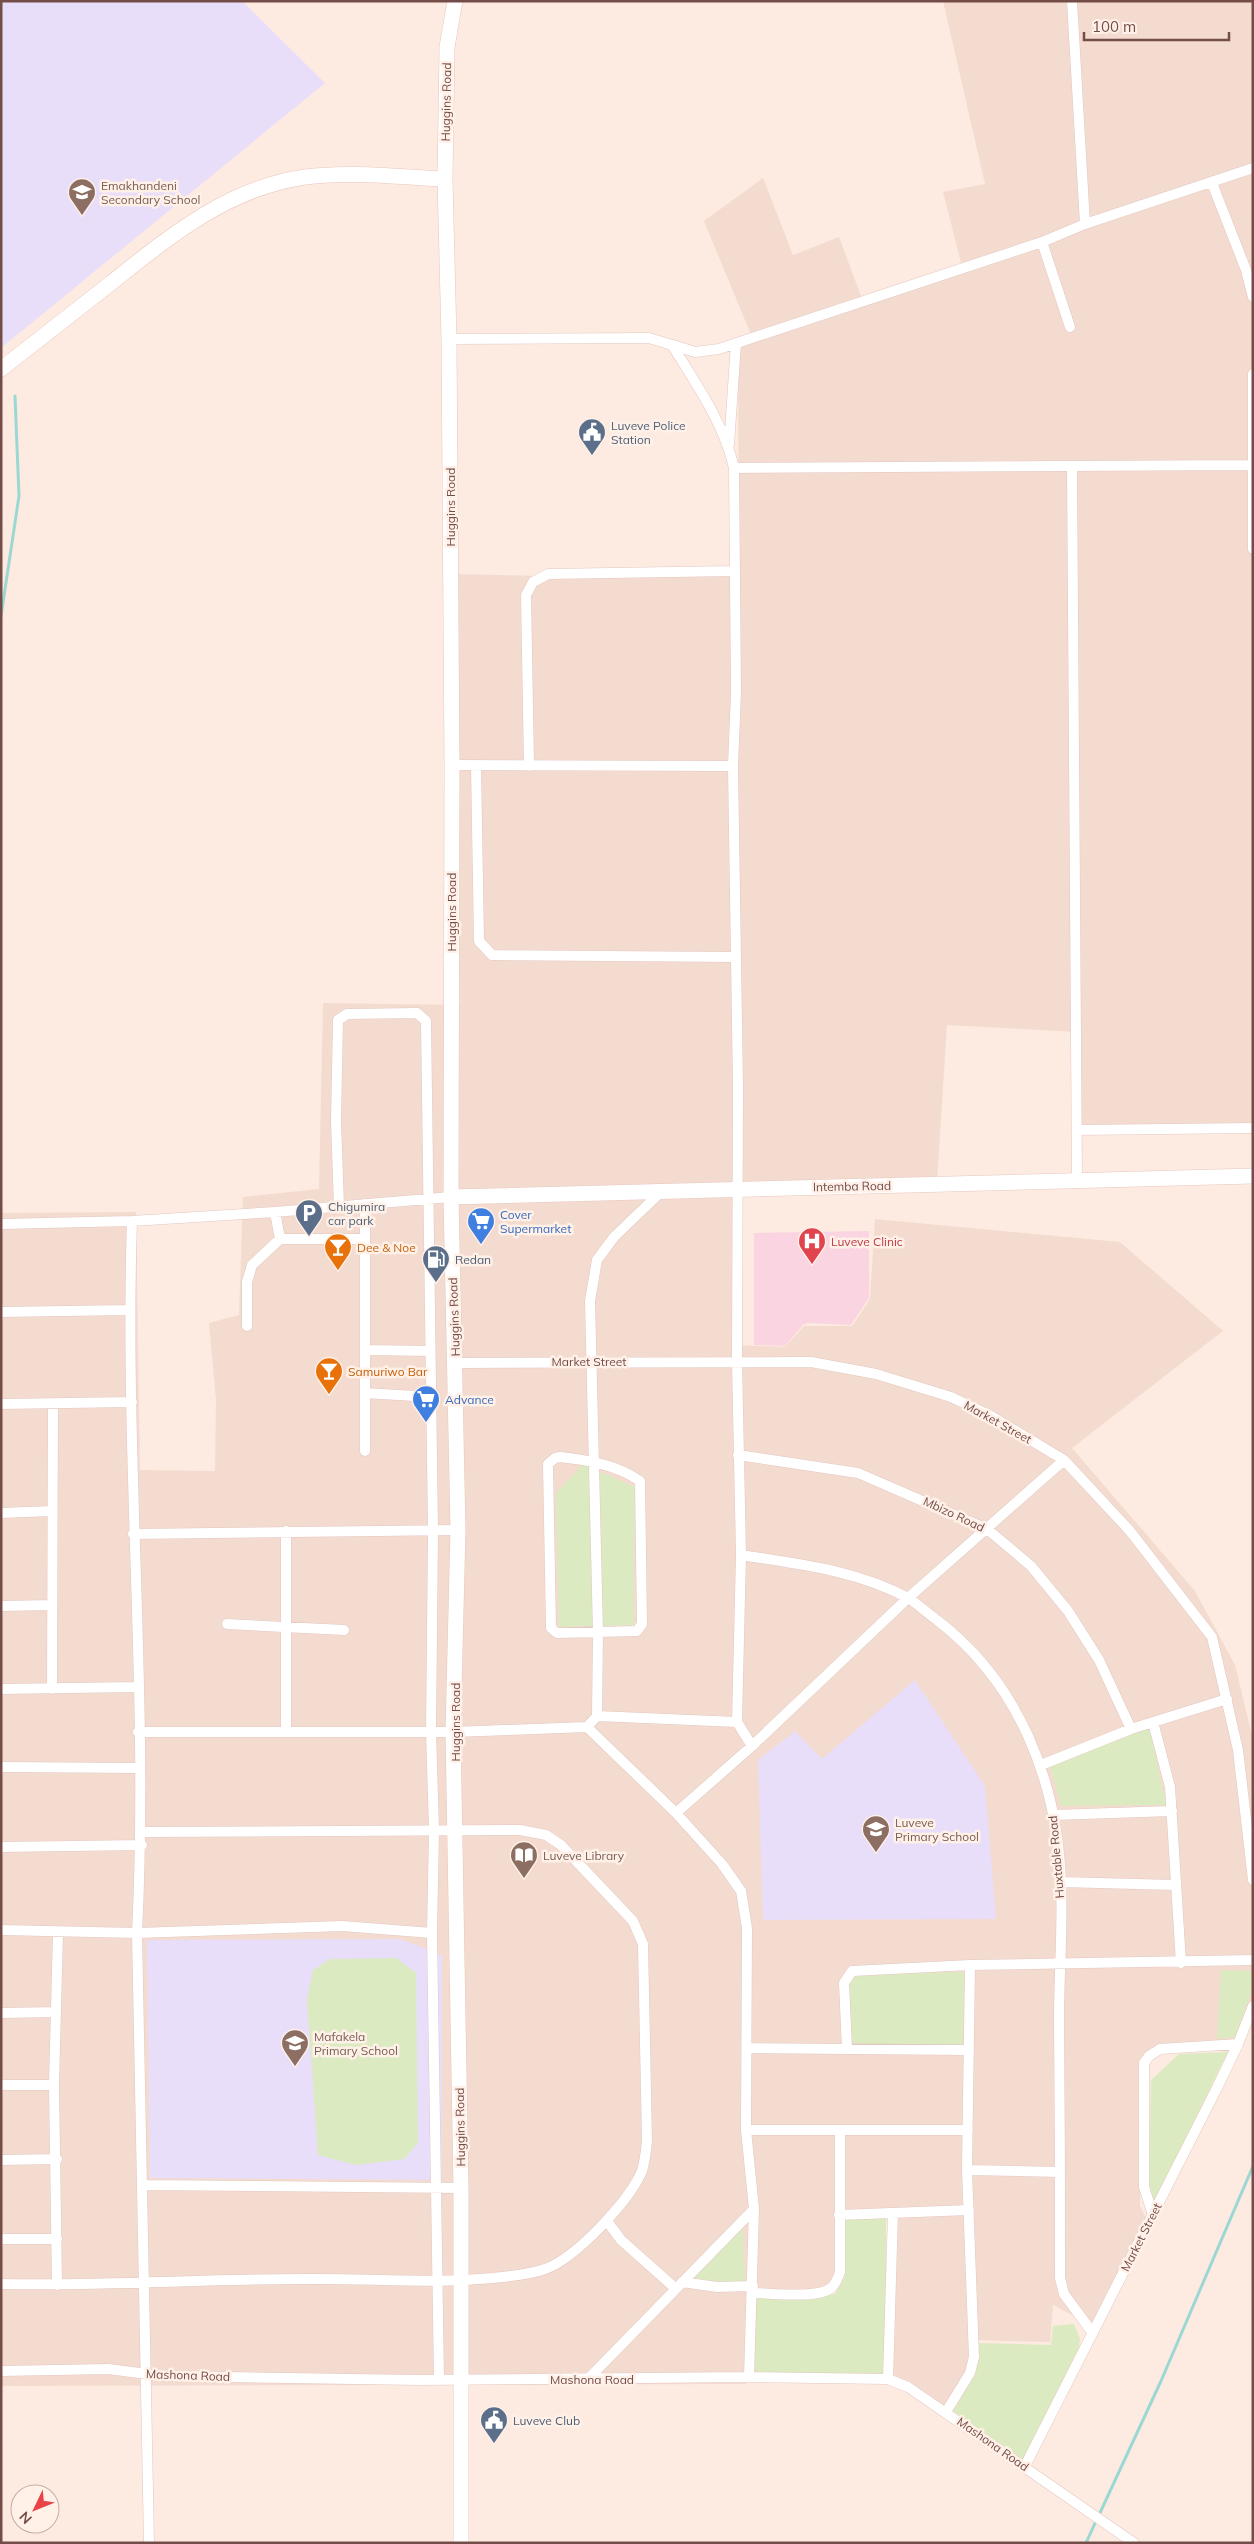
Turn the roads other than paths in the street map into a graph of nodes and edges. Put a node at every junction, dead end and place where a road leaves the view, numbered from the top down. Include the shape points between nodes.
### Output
1 (455, 1) edge
2 (1072, 1) edge
3 (1253, 168) edge
4 (445, 178) junction
5 (1212, 183) junction
6 (1085, 224) junction
7 (1042, 242) junction
8 (1253, 297) edge
9 (1070, 327) dead end
10 (448, 339) junction
11 (736, 343) junction
12 (672, 344) junction
13 (1, 369) edge
14 (1253, 374) edge
15 (729, 446) junction
16 (1252, 465) edge
17 (1072, 467) junction
18 (734, 468) junction
19 (1253, 549) edge
20 (734, 571) junction
21 (452, 765) junction
22 (476, 765) junction
23 (529, 766) junction
24 (733, 766) junction
25 (735, 957) junction
26 (1253, 1128) edge
27 (1078, 1130) junction
28 (1253, 1176) edge
29 (1077, 1182) junction
30 (737, 1188) junction
31 (663, 1190) junction
32 (451, 1197) junction
33 (427, 1198) junction
34 (365, 1204) junction
35 (339, 1206) junction
36 (275, 1212) junction
37 (132, 1221) junction
38 (1, 1224) edge
39 (364, 1239) junction
40 (280, 1240) junction
41 (129, 1310) junction
42 (1, 1312) edge
43 (247, 1326) dead end
44 (365, 1350) junction
45 (430, 1351) junction
46 (592, 1361) junction
47 (737, 1361) junction
48 (456, 1362) junction
49 (365, 1393) junction
50 (430, 1397) junction
51 (132, 1402) junction
52 (1, 1404) edge
53 (53, 1404) junction
54 (365, 1451) dead end
55 (738, 1455) junction
56 (1064, 1460) junction
57 (594, 1461) junction
58 (52, 1511) junction
59 (1, 1514) edge
60 (988, 1529) junction
61 (458, 1530) junction
62 (286, 1531) junction
63 (433, 1531) junction
64 (133, 1534) junction
65 (741, 1555) junction
66 (908, 1598) junction
67 (52, 1605) junction
68 (1, 1606) edge
69 (227, 1624) dead end
70 (286, 1628) junction
71 (344, 1630) dead end
72 (598, 1633) junction
73 (138, 1687) junction
74 (1, 1689) edge
75 (52, 1689) junction
76 (1227, 1699) junction
77 (597, 1716) junction
78 (737, 1722) junction
79 (1153, 1722) junction
80 (587, 1727) junction
81 (1131, 1729) junction
82 (138, 1732) junction
83 (286, 1732) junction
84 (431, 1732) junction
85 (453, 1732) junction
86 (752, 1746) junction
87 (1041, 1765) junction
88 (1, 1767) edge
89 (139, 1768) junction
90 (1172, 1811) junction
91 (676, 1813) junction
92 (1053, 1815) junction
93 (434, 1830) junction
94 (456, 1830) junction
95 (142, 1832) junction
96 (142, 1845) junction
97 (1, 1847) edge
98 (1253, 1880) edge
99 (1061, 1882) junction
100 (1174, 1885) junction
101 (1, 1930) edge
102 (58, 1932) junction
103 (137, 1932) junction
104 (432, 1932) junction
105 (1253, 1960) edge
106 (1181, 1963) junction
107 (970, 1965) junction
108 (1059, 1965) junction
109 (1253, 2006) edge
110 (56, 2012) junction
111 (1, 2013) edge
112 (1238, 2044) junction
113 (747, 2048) junction
114 (847, 2049) junction
115 (969, 2050) junction
116 (1, 2085) edge
117 (54, 2085) junction
118 (746, 2130) junction
119 (840, 2130) junction
120 (968, 2130) junction
121 (57, 2159) junction
122 (1, 2160) edge
123 (967, 2170) junction
124 (1060, 2172) junction
125 (142, 2185) junction
126 (435, 2188) junction
127 (461, 2188) junction
128 (754, 2208) junction
129 (969, 2210) junction
130 (893, 2213) junction
131 (839, 2215) junction
132 (1153, 2215) junction
133 (607, 2221) junction
134 (1, 2239) edge
135 (57, 2239) junction
136 (438, 2280) junction
137 (462, 2281) junction
138 (143, 2282) junction
139 (1, 2284) edge
140 (57, 2285) junction
141 (678, 2285) junction
142 (753, 2290) junction
143 (1092, 2332) junction
144 (1, 2370) edge
145 (145, 2375) junction
146 (749, 2377) junction
147 (460, 2378) junction
148 (439, 2379) junction
149 (588, 2379) junction
150 (888, 2379) junction
151 (946, 2412) junction
152 (1025, 2466) junction
153 (149, 2543) edge
154 (461, 2543) edge
155 (1134, 2543) edge

1 - 4 street, Huggins Road via 447,48
2 - 6 street
3 - 5 street
4 - 10 street, Huggins Road
4 - 13 street via 305,177 257,189 180,228
5 - 6 street
5 - 8 street via 1246,270
6 - 7 street
7 - 9 street
7 - 11 street
10 - 12 street via 649,338
10 - 21 street, Huggins Road
11 - 12 street via 695,352
11 - 15 street
12 - 15 street via 709,405
14 - 16 street
15 - 18 street
16 - 17 street
16 - 19 street
17 - 18 street
17 - 27 street
18 - 20 street
20 - 23 street via 548,574 533,582 526,595
20 - 24 street via 736,692
21 - 22 street
21 - 32 street, Huggins Road
22 - 23 street
22 - 25 street via 479,941 492,955
23 - 24 street
24 - 25 street
25 - 30 street
26 - 27 street
27 - 29 street
28 - 29 street, Intemba Road
29 - 30 street, Intemba Road
30 - 31 street, Intemba Road
30 - 47 street
31 - 32 street, Intemba Road
31 - 46 street via 614,1237 597,1260 590,1301
32 - 33 street
32 - 48 street, Huggins Road
33 - 34 street
33 - 35 street via 424,1019 417,1013 347,1014 338,1020 336,1121
33 - 45 street
34 - 35 street
34 - 39 street
35 - 36 street
36 - 37 street
36 - 40 street
37 - 38 street
37 - 41 street
39 - 40 street
39 - 44 street
40 - 43 street via 252,1265 247,1282
41 - 42 street
41 - 51 street
44 - 45 street
44 - 49 street
45 - 50 street
46 - 47 street, Market Street
46 - 48 street, Market Street
46 - 57 street
47 - 55 street
47 - 56 street, Market Street via 811,1362 916,1385 991,1416
48 - 61 street, Huggins Road
49 - 50 street
49 - 54 street
50 - 63 street
51 - 53 street
51 - 64 street
52 - 53 street
53 - 58 street
55 - 60 street, Mbizo Road via 858,1472
55 - 65 street
56 - 60 street
56 - 76 street, Market Street via 1130,1531 1212,1637
57 - 72 street
57 - 72 street via 630,1474 640,1481 641,1487 641,1628 638,1631
57 - 72 street via 560,1457 548,1464 551,1628 557,1633
58 - 59 street
58 - 67 street
60 - 66 street
60 - 81 street, Mbizo Road via 1031,1566 1068,1611 1099,1660
61 - 63 street
61 - 85 street, Huggins Road
62 - 63 street
62 - 64 street
62 - 70 street
63 - 84 street
64 - 73 street
65 - 66 street, Huxtable Road via 832,1570
65 - 78 street
66 - 86 street
66 - 87 street, Huxtable Road via 958,1636 981,1659 1014,1707
67 - 68 street
67 - 75 street
69 - 70 street
70 - 71 street
70 - 83 street
72 - 77 street
73 - 75 street
73 - 82 street
74 - 75 street
76 - 79 street
76 - 98 street, Market Street via 1242,1781
77 - 78 street
77 - 80 street
78 - 86 street
79 - 81 street
79 - 90 street via 1170,1787
80 - 85 street
80 - 91 street
81 - 87 street
82 - 83 street
82 - 89 street
83 - 84 street
84 - 85 street
84 - 93 street
85 - 94 street, Huggins Road
86 - 91 street
87 - 92 street, Huxtable Road
88 - 89 street
89 - 95 street
90 - 92 street
90 - 100 street
91 - 113 street via 722,1864 741,1891 747,1928
92 - 99 street, Huxtable Road
93 - 94 street
93 - 95 street
93 - 104 street
94 - 127 street, Huggins Road
94 - 133 street via 520,1830 546,1835 561,1845 634,1921 640,1933 646,2155 642,2171 632,2188
95 - 96 street
96 - 97 street
96 - 103 street
99 - 100 street
99 - 108 street, Huxtable Road
100 - 106 street
101 - 102 street
102 - 103 street
102 - 110 street
103 - 104 street via 342,1926
103 - 125 street
104 - 126 street
105 - 106 street
106 - 108 street
107 - 108 street
107 - 114 street via 852,1971 844,1983
107 - 115 street
108 - 124 street, Huxtable Road
109 - 112 street, Market Street
110 - 111 street
110 - 117 street
112 - 132 street, Market Street
112 - 132 street via 1160,2049 1144,2063 1144,2187
113 - 114 street
113 - 118 street
114 - 115 street
115 - 120 street
116 - 117 street
117 - 121 street
118 - 119 street
118 - 128 street
119 - 120 street
119 - 131 street
120 - 123 street
121 - 122 street
121 - 135 street
123 - 124 street
123 - 129 street
124 - 143 street, Huxtable Road via 1061,2286
125 - 126 street
125 - 138 street
126 - 127 street
126 - 136 street
127 - 137 street, Huggins Road
128 - 141 street
128 - 142 street
129 - 130 street
129 - 151 street via 974,2357 970,2373
130 - 131 street
130 - 150 street
131 - 142 street via 840,2272 831,2288 811,2294
132 - 143 street, Market Street
133 - 137 street via 554,2265 516,2275
133 - 141 street via 621,2240
134 - 135 street
135 - 140 street
136 - 137 street
136 - 138 street via 305,2278
136 - 148 street
137 - 147 street, Huggins Road
138 - 140 street
138 - 145 street
139 - 140 street
141 - 142 street
141 - 149 street
142 - 146 street
143 - 152 street, Market Street
144 - 145 street, Mashona Road via 108,2369
145 - 148 street, Mashona Road
145 - 153 street
146 - 149 street, Mashona Road
146 - 150 street, Mashona Road
147 - 148 street, Mashona Road
147 - 149 street, Mashona Road
147 - 154 street, Huggins Road
150 - 151 street, Mashona Road via 908,2387
151 - 152 street, Mashona Road
152 - 155 street, Mashona Road

